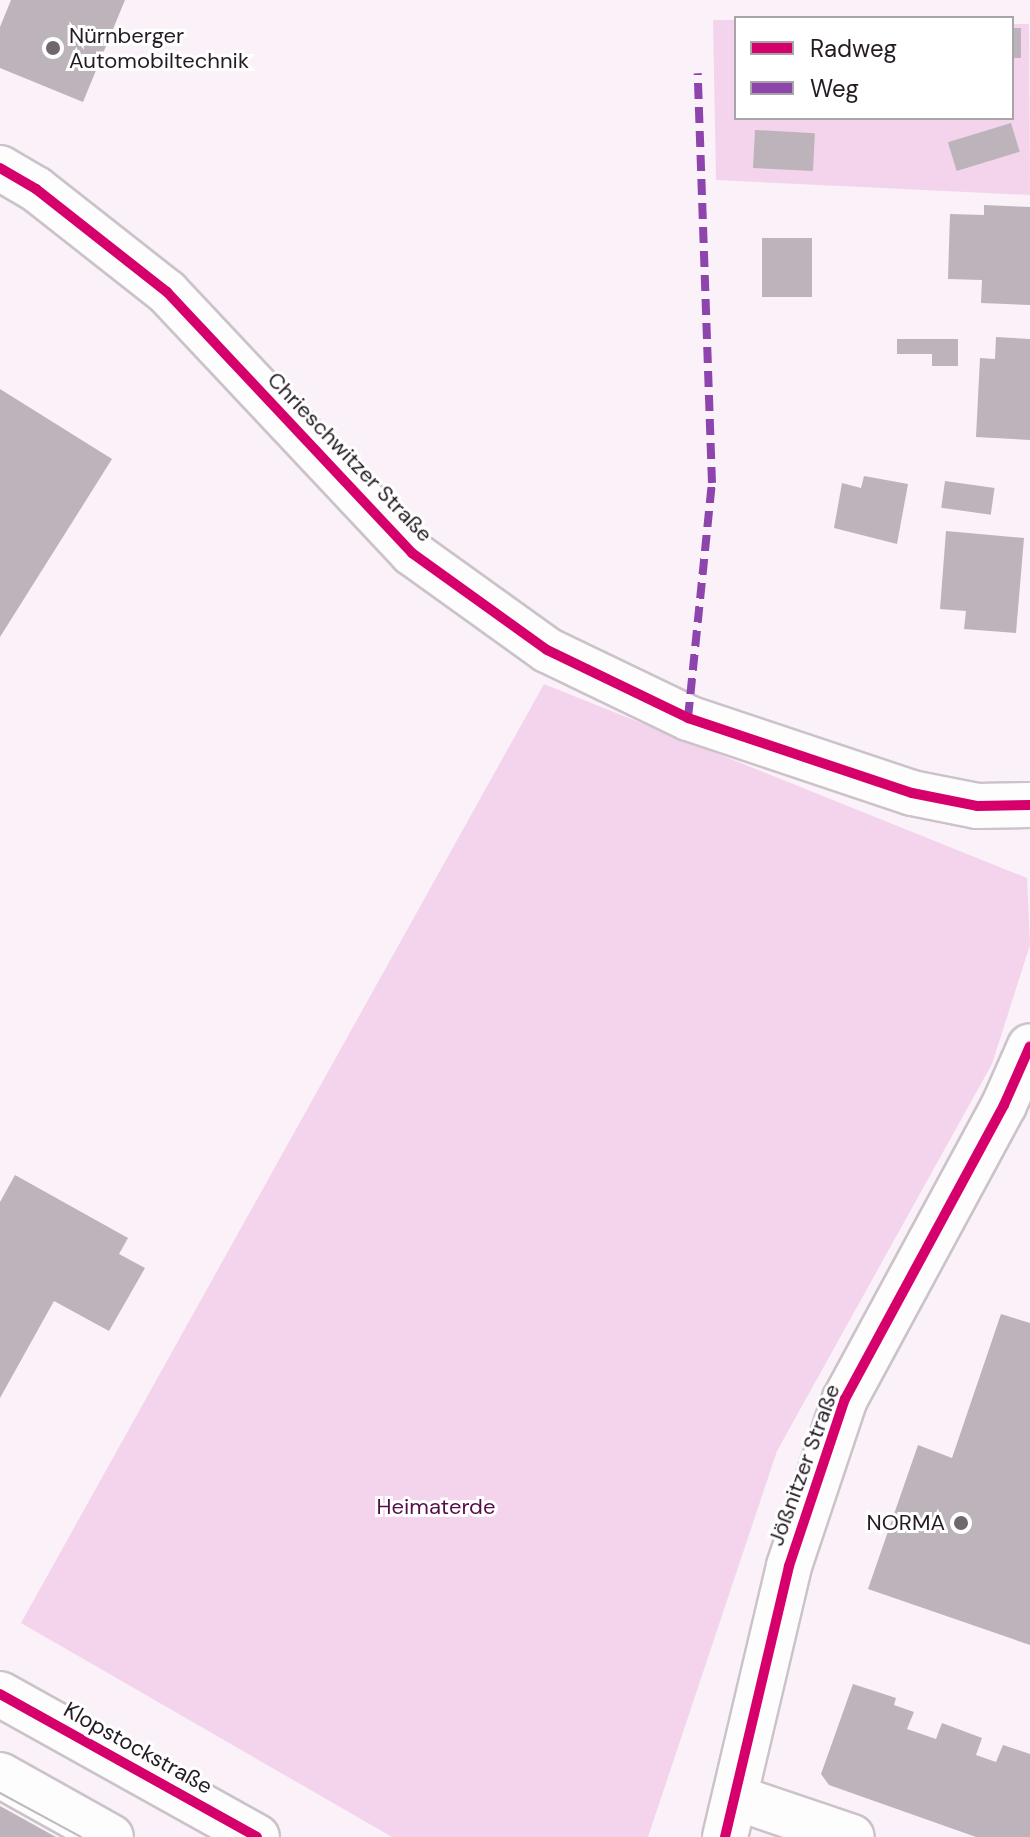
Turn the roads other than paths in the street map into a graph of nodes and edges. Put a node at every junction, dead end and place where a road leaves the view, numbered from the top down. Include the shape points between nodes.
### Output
1 (0, 168) edge
2 (1030, 805) edge
3 (1030, 1046) edge
4 (0, 1694) edge
5 (0, 1775) edge
6 (731, 1818) edge
7 (111, 1837) edge
8 (257, 1837) edge
9 (852, 1837) edge

1 - 2 street, Chrieschwitzer Straße via 36,189 167,292 412,553 547,650 688,718 912,793 977,806
3 - 6 street, Jößnitzer Straße via 1004,1105 845,1399 789,1566
4 - 8 street, Klopstockstraße
5 - 7 street
6 - 9 street

